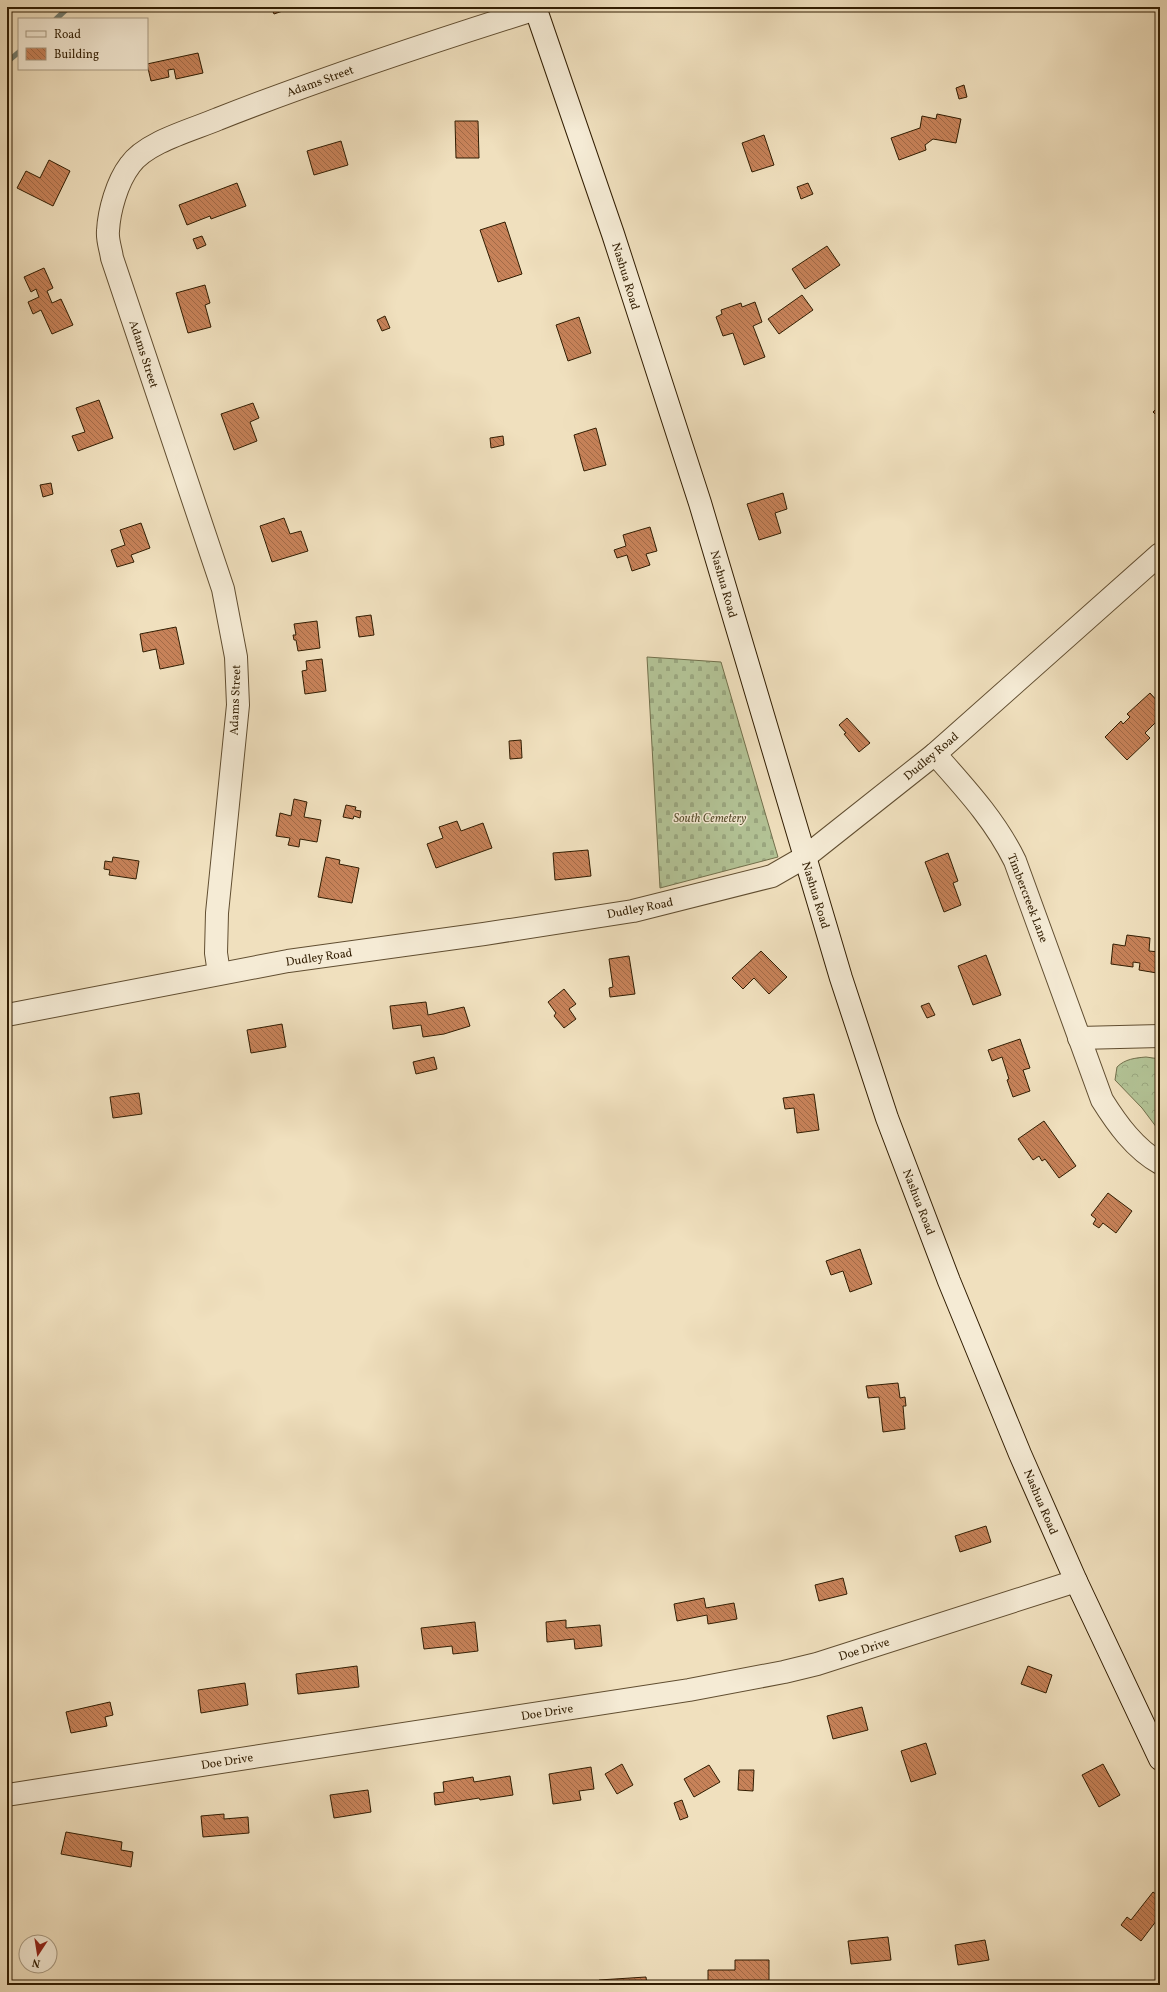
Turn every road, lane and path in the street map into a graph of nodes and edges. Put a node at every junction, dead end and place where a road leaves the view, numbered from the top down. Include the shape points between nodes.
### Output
1 (535, 8) edge
2 (1160, 554) edge
3 (935, 754) junction
4 (805, 857) junction
5 (219, 974) junction
6 (7, 1015) edge
7 (1160, 1036) edge
8 (1079, 1038) junction
9 (1160, 1163) edge
10 (1076, 1581) junction
11 (1160, 1760) edge
12 (7, 1795) edge

1 - 4 street, Nashua Road via 613,234 700,503
1 - 5 street, Adams Street via 261,102 165,141 145,152 130,165 111,211 108,232 112,258 223,589 236,657 238,705 217,913 216,953
2 - 3 street, Dudley Road
3 - 4 street, Dudley Road
3 - 8 street, Timbercreek Lane via 988,815 1010,850
4 - 5 street, Dudley Road via 787,869 757,881 633,911 288,961
4 - 10 street, Nashua Road via 862,1046 918,1201 982,1362
5 - 6 street, Dudley Road
7 - 8 street
8 - 9 street, Timbercreek Lane via 1102,1100 1114,1120 1142,1150
10 - 11 street, Nashua Road
10 - 12 street, Doe Drive via 817,1664 756,1678

